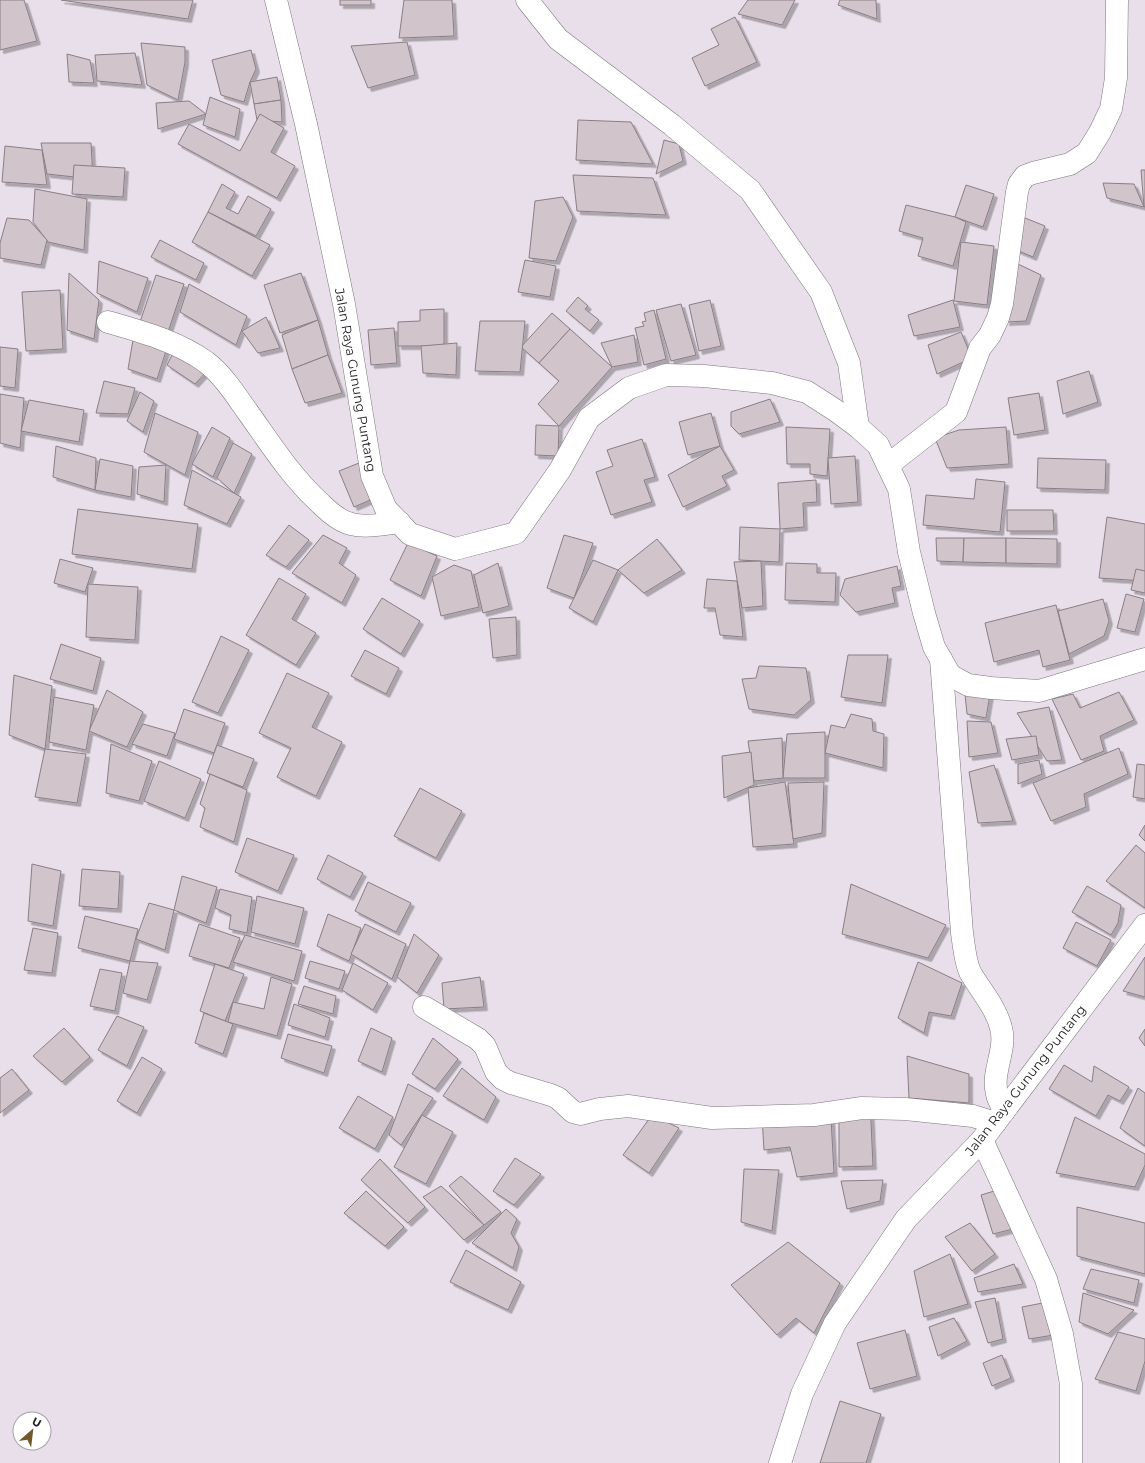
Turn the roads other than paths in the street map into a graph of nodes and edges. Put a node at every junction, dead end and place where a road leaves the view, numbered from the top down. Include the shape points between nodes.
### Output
1 (276, 0) edge
2 (527, 0) edge
3 (1117, 0) edge
4 (108, 322) dead end
5 (858, 427) junction
6 (888, 465) junction
7 (399, 522) junction
8 (941, 659) junction
9 (1145, 659) edge
10 (1145, 925) edge
11 (424, 1007) dead end
12 (1000, 1117) junction
13 (982, 1140) junction
14 (780, 1463) edge
15 (1071, 1463) edge

1 - 7 street, Jalan Raya Gunung Puntang via 306,124 344,304 372,476 386,509
2 - 5 street via 558,39 672,125 750,190 822,292 849,363
3 - 6 street via 1116,78 1111,109 1100,132 1087,153 1070,164 1025,176 1019,184 1002,304 990,335 980,348 956,412
4 - 7 street via 159,337 207,363 230,388 284,464 311,495 334,516 349,524 365,526
5 - 6 street, Jalan Raya Gunung Puntang via 878,445
5 - 7 street, Jalan Raya Gunung Puntang via 807,392 772,383 666,375 629,388 589,418 560,470 516,532 455,549 410,534
6 - 8 street, Jalan Raya Gunung Puntang via 899,489 909,552 934,647
8 - 9 street, Jalan Raya Gunung Puntang via 950,674 968,685 1039,691
8 - 12 street via 962,933 969,970 996,1012 1002,1029 1002,1048 995,1085
10 - 12 street, Jalan Raya Gunung Puntang
11 - 12 street via 478,1039 485,1046 496,1072 503,1080 558,1098 572,1112 580,1114 628,1106 712,1118 814,1115 869,1108
12 - 13 street, Jalan Raya Gunung Puntang
13 - 14 street, Jalan Raya Gunung Puntang via 906,1219 835,1323 802,1394
13 - 15 street via 1046,1279 1062,1334 1071,1384

